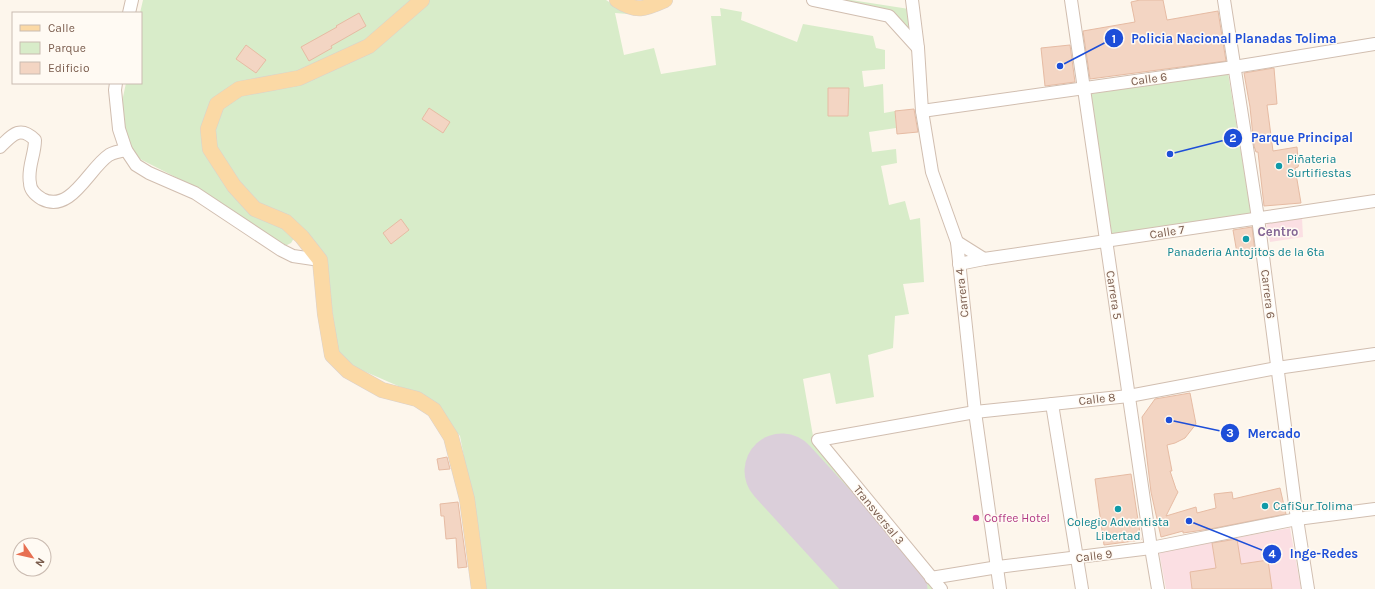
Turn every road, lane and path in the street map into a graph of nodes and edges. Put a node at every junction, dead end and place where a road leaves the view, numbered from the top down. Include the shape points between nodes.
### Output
1 (132, 0) edge
2 (422, 0) edge
3 (617, 0) edge
4 (665, 0) edge
5 (813, 0) edge
6 (912, 0) edge
7 (1071, 0) edge
8 (1224, 0) edge
9 (129, 12) edge
10 (1375, 44) edge
11 (918, 48) junction
12 (1234, 67) junction
13 (116, 84) edge
14 (1084, 89) junction
15 (922, 111) junction
16 (0, 147) edge
17 (126, 150) junction
18 (1375, 201) edge
19 (1258, 218) junction
20 (1105, 241) junction
21 (957, 242) junction
22 (984, 259) junction
23 (320, 260) junction
24 (959, 264) junction
25 (1375, 354) edge
26 (1277, 368) junction
27 (1129, 396) junction
28 (1052, 404) junction
29 (975, 412) junction
30 (818, 440) joint
31 (1375, 509) edge
32 (1297, 520) junction
33 (1151, 548) junction
34 (1077, 558) junction
35 (998, 567) junction
36 (931, 578) junction
37 (479, 589) edge
38 (941, 589) edge
39 (1000, 589) edge
40 (1082, 589) edge
41 (1158, 589) edge
42 (1308, 589) edge

1 - 9 street
2 - 23 main road via 369,46 299,78 239,90 217,104 208,129 210,149 234,186 255,209 286,222
3 - 4 main road via 635,9 646,9
5 - 11 street via 889,16
6 - 11 street, Carrera 4
7 - 14 street, Carrera 5
8 - 12 street, Carrera 6
10 - 12 street, Calle 6
11 - 15 street, Carrera 4
12 - 14 street, Calle 6
12 - 19 street, Carrera 6
13 - 17 street via 119,129
14 - 15 street, Calle 6
14 - 20 street, Carrera 5
15 - 21 street, Carrera 4 via 932,172
16 - 17 street via 13,134 22,133 35,140 30,184 41,198 56,202 73,194 90,172 109,154
17 - 23 street via 136,165 195,193 281,250 294,256
18 - 19 street, Calle 7
19 - 20 street, Calle 7
19 - 26 street, Carrera 6
20 - 22 street, Calle 7
20 - 27 street, Carrera 5
21 - 22 street
21 - 24 street, Carrera 4
22 - 24 street, Calle 7
23 - 37 main road via 332,355 348,371 382,390 417,399 434,410 451,437 467,499
24 - 29 street, Carrera 4
25 - 26 street, Calle 8
26 - 27 street, Calle 8
26 - 32 street, Carrera 6
27 - 28 street, Calle 8
27 - 33 street, Carrera 5
28 - 29 street, Calle 8
28 - 34 street
29 - 30 street, Calle 8
29 - 35 street, Carrera 4
30 - 36 street, Transversal 3
31 - 32 street, Calle 9
32 - 33 street, Calle 9
32 - 42 street, Carrera 6
33 - 34 street, Calle 9
33 - 41 street, Carrera 5
34 - 35 street, Calle 9
34 - 40 street
35 - 36 street, Calle 9
35 - 39 street, Carrera 4
36 - 38 street, Transversal 3

